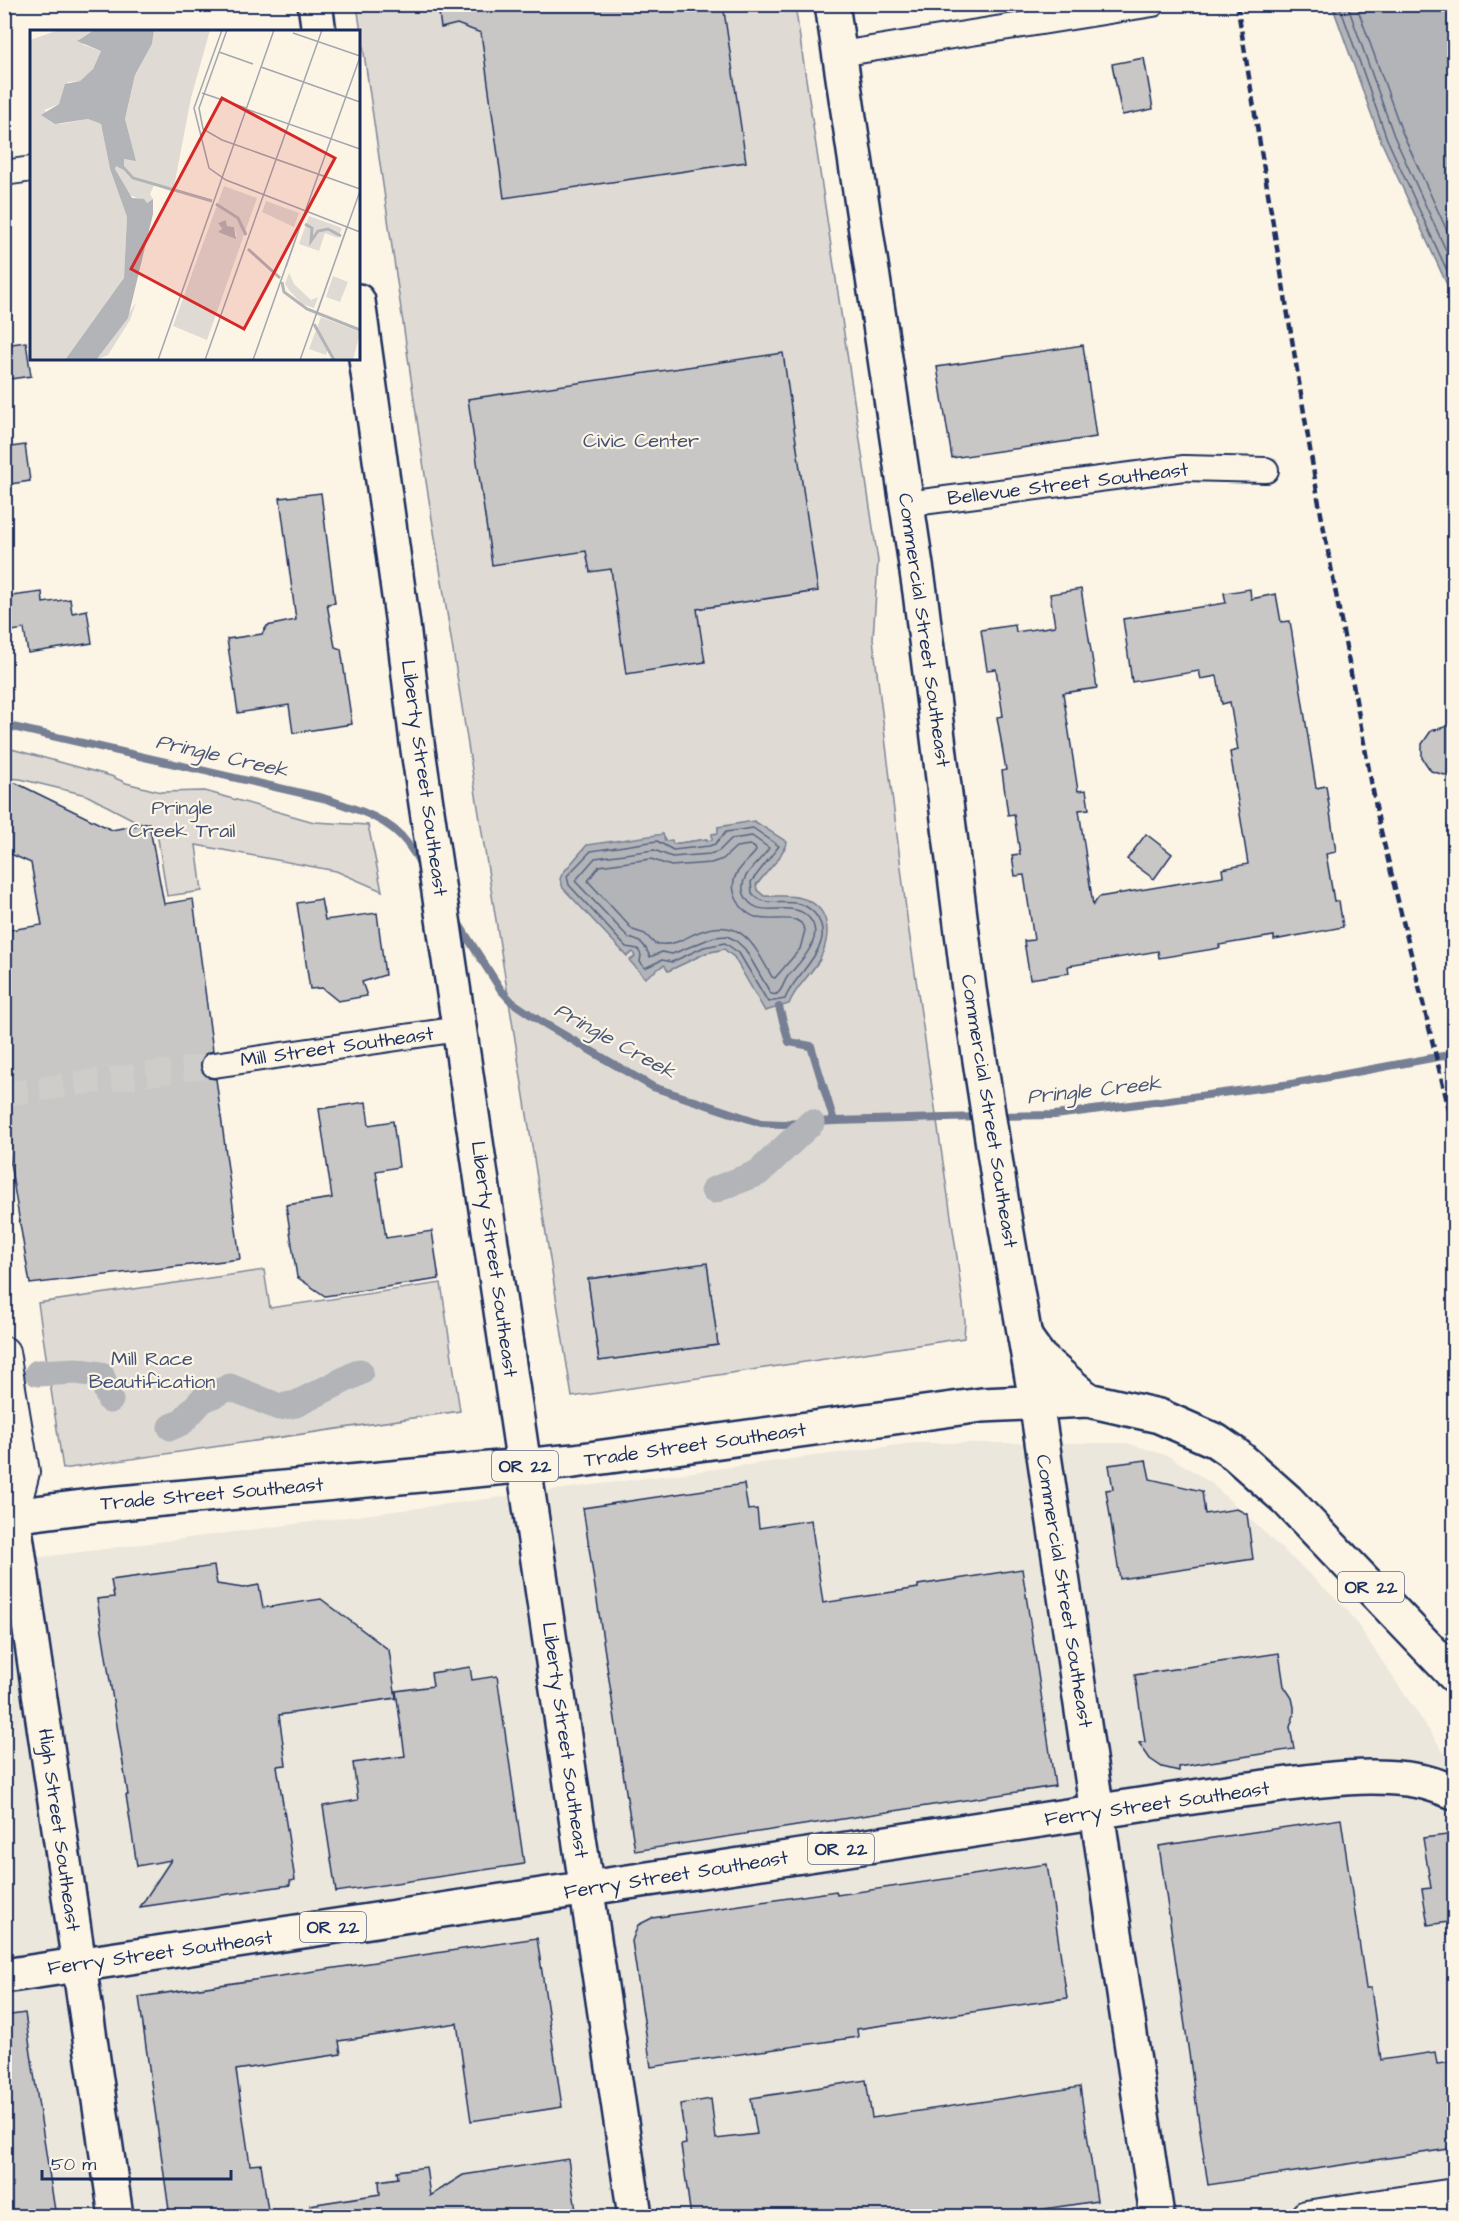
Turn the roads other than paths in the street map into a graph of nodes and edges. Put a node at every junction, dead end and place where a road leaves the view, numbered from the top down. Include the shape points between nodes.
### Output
1 (315, 4) edge
2 (832, 4) edge
3 (1153, 4) edge
4 (319, 30) edge
5 (840, 54) junction
6 (30, 170) edge
7 (4, 173) edge
8 (360, 315) edge
9 (1266, 470) dead end
10 (907, 504) junction
11 (459, 1029) junction
12 (214, 1065) tunnel mouth
13 (1025, 1337) junction
14 (4, 1352) edge
15 (1088, 1400) junction
16 (1036, 1401) junction
17 (524, 1466) junction
18 (7, 1513) edge
19 (1455, 1675) edge
20 (1455, 1792) edge
21 (1097, 1812) junction
22 (587, 1890) junction
23 (79, 1965) junction
24 (4, 1976) edge
25 (1455, 2194) edge
26 (116, 2217) edge
27 (635, 2217) edge
28 (1156, 2217) edge
29 (1306, 2217) edge

1 - 4 main road
2 - 5 main road, Commercial Street Southeast
3 - 5 street
5 - 10 main road, Commercial Street Southeast
6 - 7 street
8 - 11 main road, Liberty Street Southeast
9 - 10 street, Bellevue Street Southeast via 1184,468
10 - 13 main road, Commercial Street Southeast via 969,989
11 - 12 street, Mill Street Southeast
11 - 17 main road, Liberty Street Southeast
13 - 15 main road via 1040,1358
13 - 16 main road, Commercial Street Southeast
14 - 18 street, High Street Southeast via 24,1472
15 - 16 main road, Trade Street Southeast / OR 22
15 - 19 main road, Trade Street Southeast / OR 22 via 1159,1416 1216,1441 1242,1460 1287,1500
16 - 17 main road, Trade Street Southeast / OR 22
16 - 21 main road, Commercial Street Southeast
17 - 18 main road, Trade Street Southeast / OR 22
17 - 22 main road, Liberty Street Southeast
18 - 23 main road, High Street Southeast
20 - 21 main road, Ferry Street Southeast / OR 22 via 1421,1781 1348,1778
21 - 22 main road, Ferry Street Southeast / OR 22
21 - 28 main road, Commercial Street Southeast
22 - 23 main road, Ferry Street Southeast / OR 22
22 - 27 main road, Liberty Street Southeast
23 - 24 main road, Ferry Street Southeast / OR 22
23 - 26 main road, High Street Southeast
25 - 29 street

